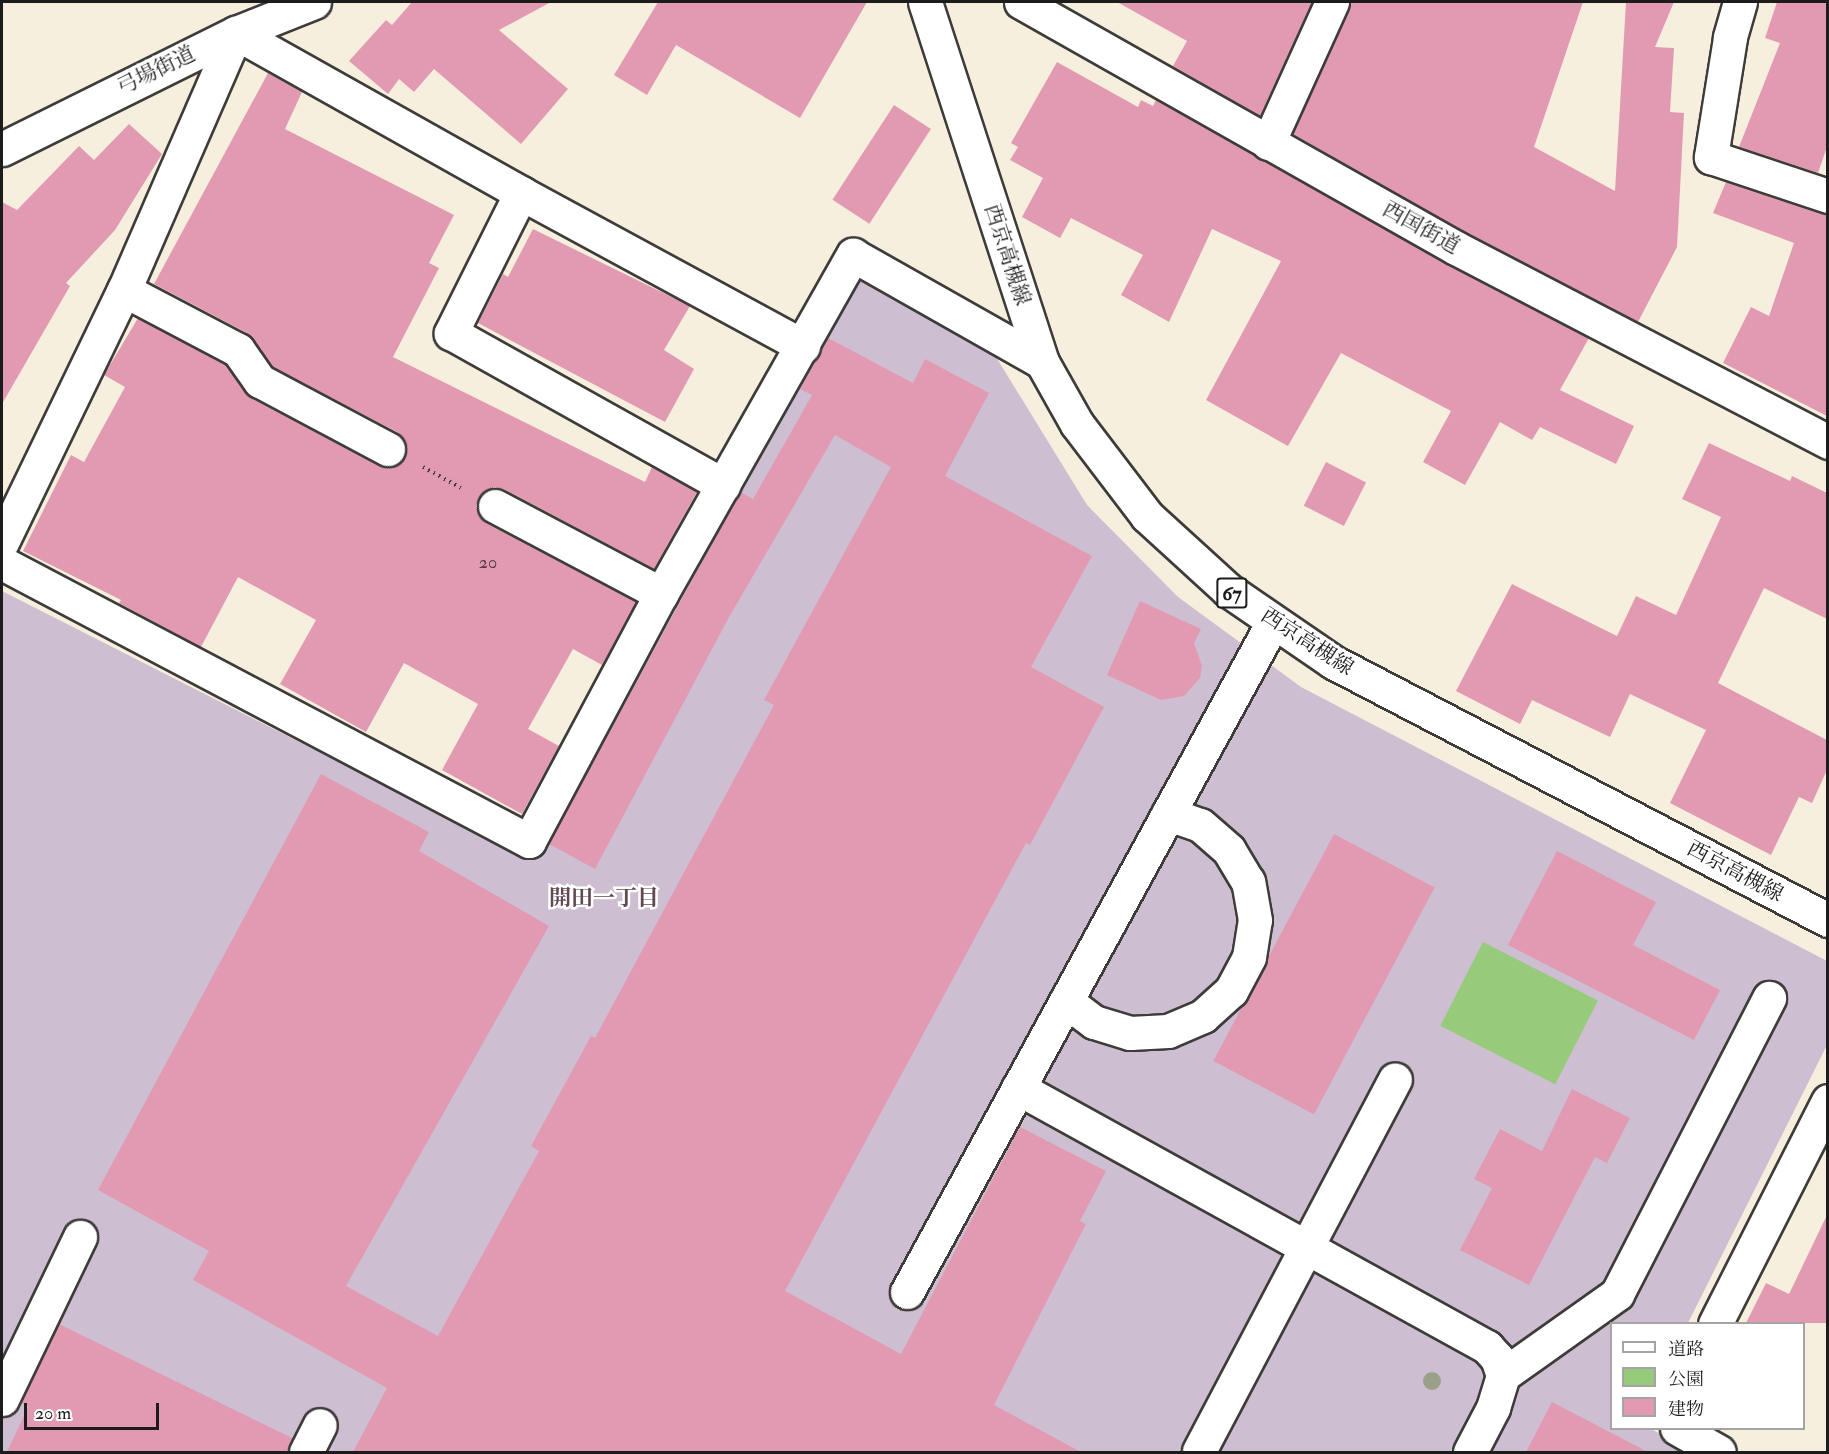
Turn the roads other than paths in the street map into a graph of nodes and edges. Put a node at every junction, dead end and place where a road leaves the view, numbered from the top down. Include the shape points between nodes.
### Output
1 (925, 2) edge
2 (1021, 2) edge
3 (1332, 2) edge
4 (1740, 2) edge
5 (288, 5) edge
6 (236, 33) junction
7 (1268, 143) junction
8 (2, 149) edge
9 (521, 194) junction
10 (1827, 196) edge
11 (124, 290) junction
12 (803, 346) junction
13 (1042, 362) junction
14 (1827, 442) edge
15 (388, 449) road end
16 (723, 485) junction
17 (495, 506) road end
18 (2, 542) edge
19 (2, 564) edge
20 (662, 594) junction
21 (1273, 622) junction
22 (1168, 814) junction
23 (1827, 920) edge
24 (1769, 998) dead end
25 (1066, 1001) junction
26 (1395, 1079) dead end
27 (1018, 1088) junction
28 (1827, 1101) edge
29 (80, 1237) dead end
30 (1306, 1248) junction
31 (907, 1292) dead end
32 (1716, 1322) edge
33 (1503, 1374) junction
34 (2, 1399) edge
35 (1680, 1430) edge
36 (1199, 1451) edge
37 (1470, 1452) edge
38 (1719, 1452) edge

1 - 13 street, 西京高槻線 / 67
2 - 7 street, 西国街道
3 - 7 street
4 - 10 street via 1730,38 1711,157
5 - 6 street, 弓場街道
6 - 8 street, 弓場街道
6 - 9 street
6 - 11 street
7 - 14 street, 西国街道 via 1456,248
9 - 12 street
9 - 16 street via 451,333
11 - 15 street via 238,350 260,381
11 - 18 street
12 - 13 street via 854,255
12 - 16 street
13 - 21 street, 西京高槻線 / 67 via 1077,424 1147,516 1228,590
16 - 20 street
17 - 20 street
19 - 20 street via 529,841
21 - 22 street
21 - 23 street, 西京高槻線 / 67 via 1333,662
22 - 25 street
22 - 25 street via 1200,825 1229,850 1248,882 1255,920 1250,957 1231,991 1203,1016 1168,1031 1130,1033 1094,1022
24 - 33 street via 1617,1294
25 - 27 street
26 - 30 street
27 - 30 street
27 - 31 street
28 - 32 street
29 - 34 street
30 - 33 street via 1487,1347
30 - 36 street
33 - 37 street via 1493,1408
35 - 38 street

